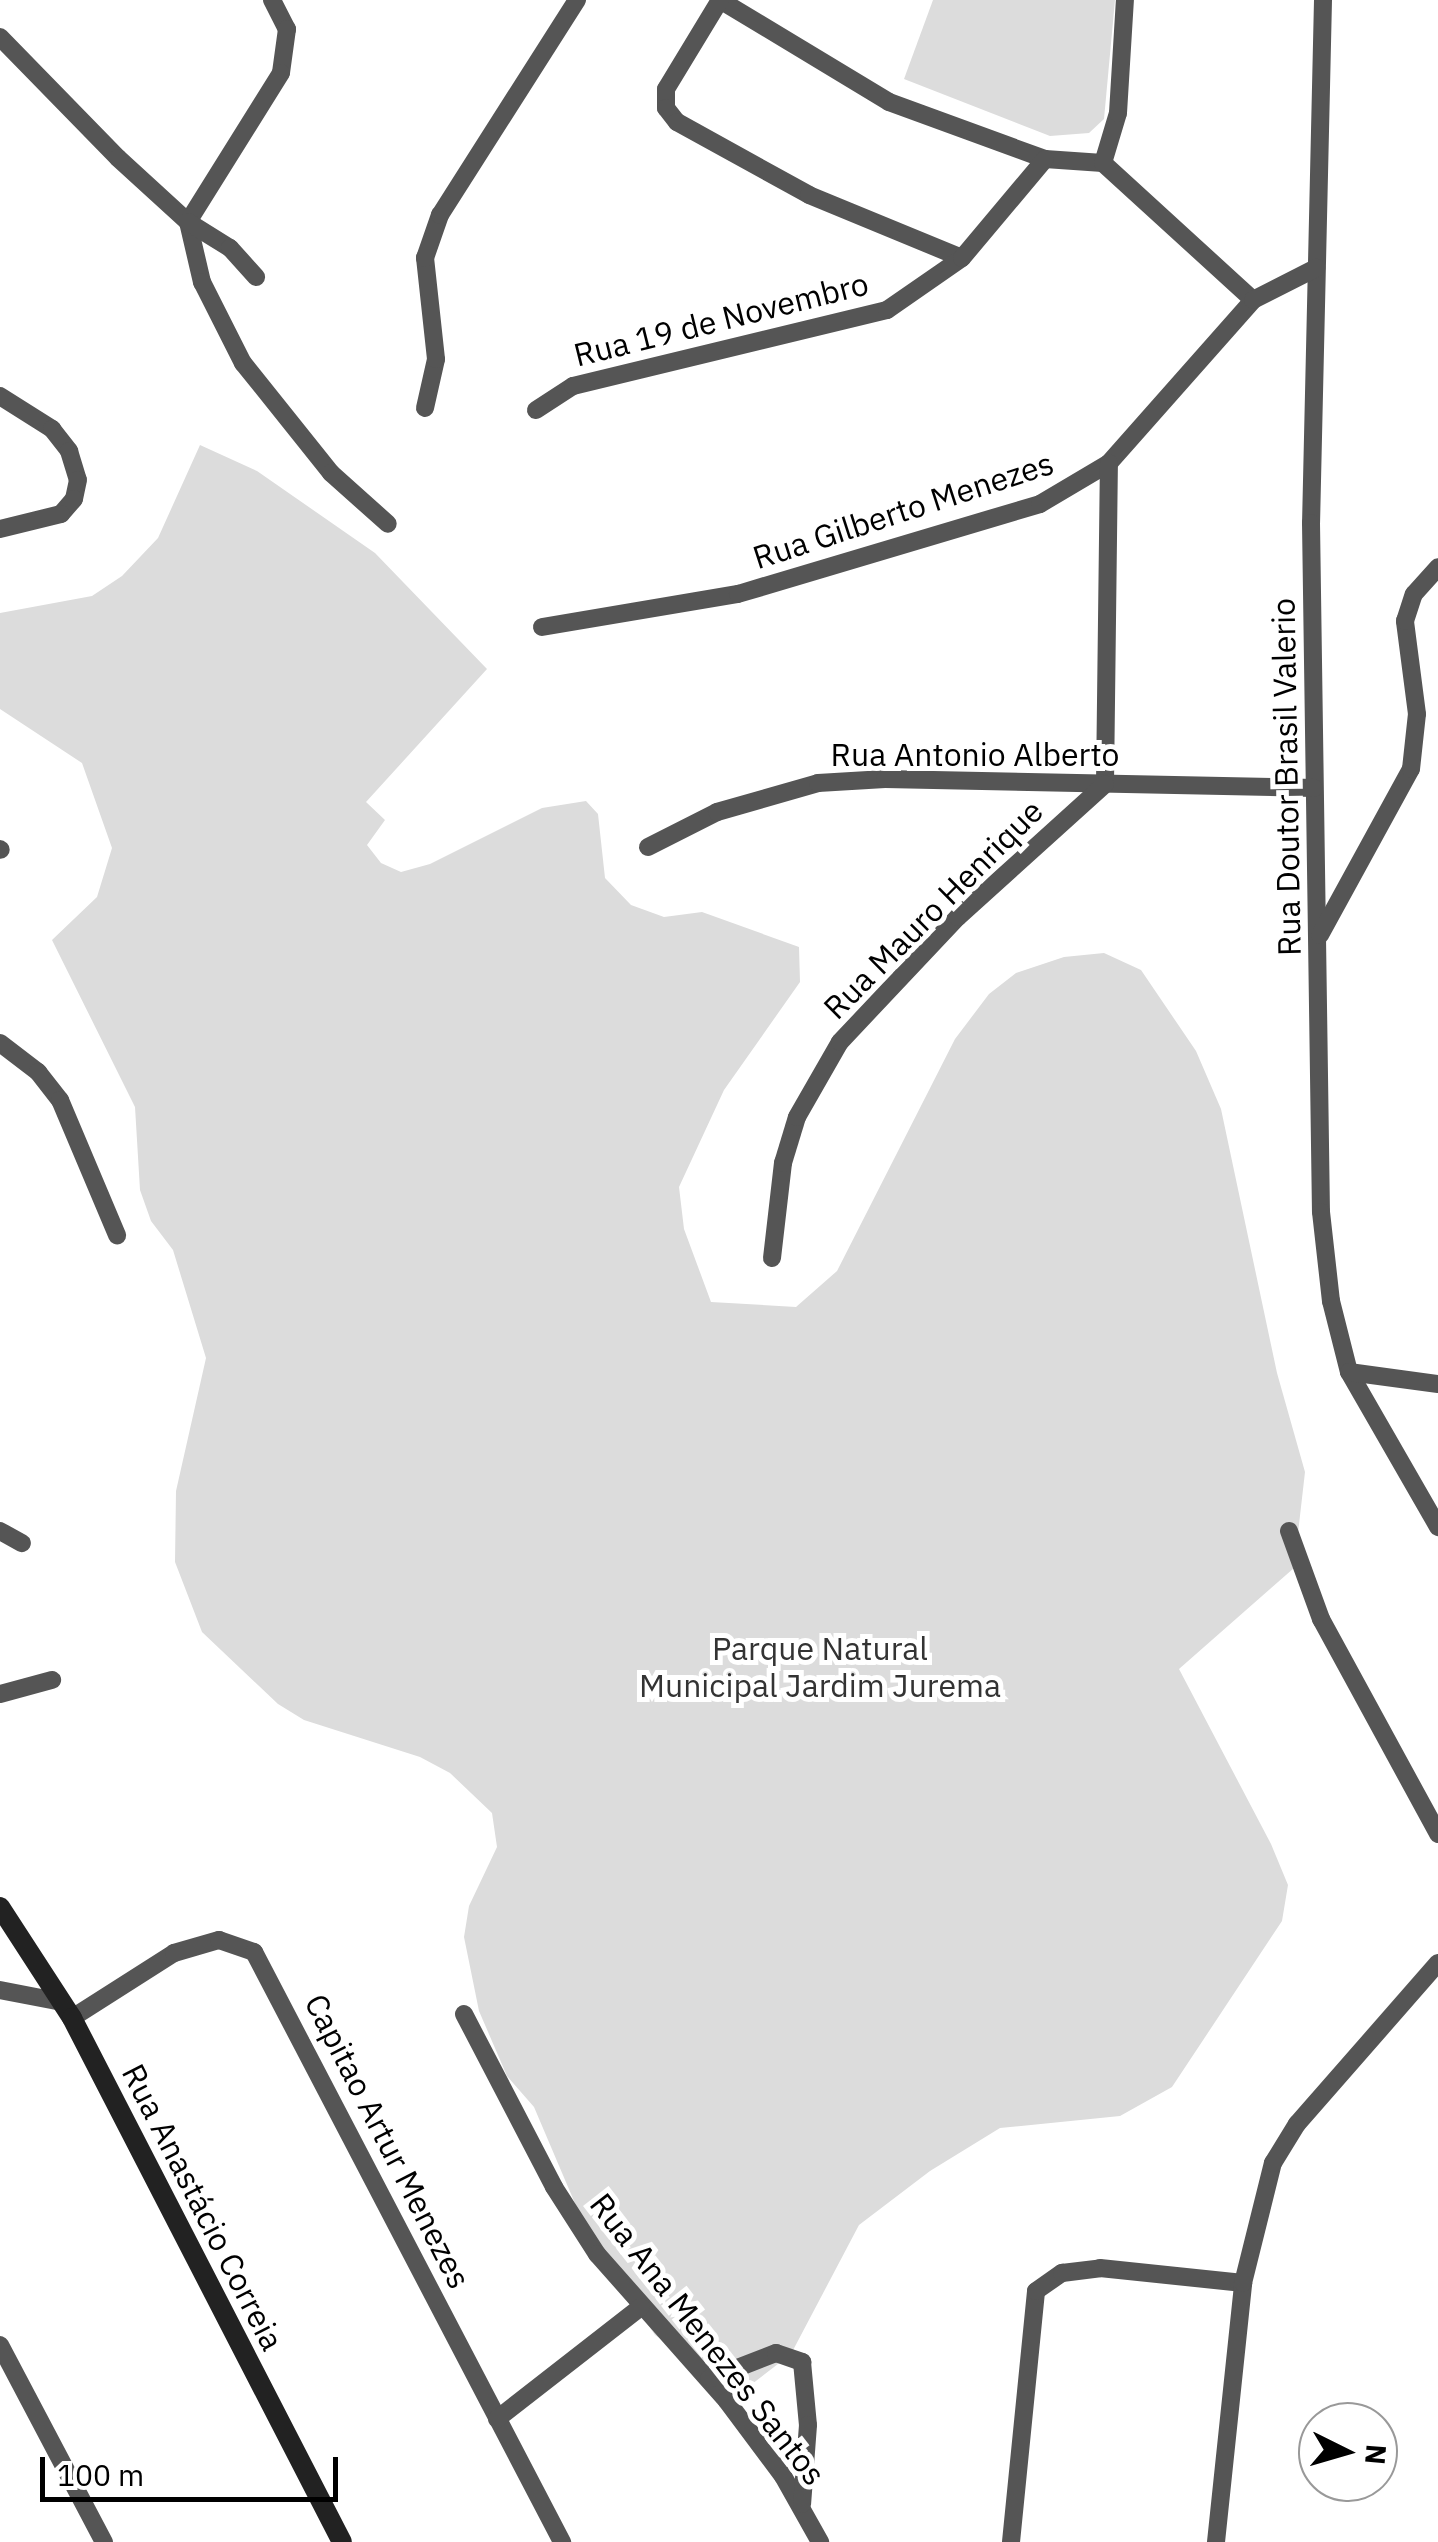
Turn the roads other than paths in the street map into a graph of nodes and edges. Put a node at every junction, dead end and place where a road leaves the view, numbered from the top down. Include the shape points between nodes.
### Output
1 (272, 0) edge
2 (577, 0) edge
3 (720, 0) edge
4 (1125, 0) edge
5 (1324, 0) edge
6 (0, 36) edge
7 (1045, 159) junction
8 (1103, 162) junction
9 (188, 222) junction
10 (962, 258) junction
11 (1316, 268) junction
12 (256, 278) dead end
13 (1253, 300) junction
14 (0, 396) edge
15 (425, 408) dead end
16 (536, 410) dead end
17 (1109, 463) junction
18 (388, 524) dead end
19 (0, 529) edge
20 (1438, 567) edge
21 (542, 627) dead end
22 (1105, 784) junction
23 (1314, 788) junction
24 (648, 847) dead end
25 (1320, 936) junction
26 (0, 1043) edge
27 (116, 1235) dead end
28 (772, 1258) dead end
29 (1349, 1372) junction
30 (1438, 1384) edge
31 (1438, 1527) edge
32 (0, 1530) edge
33 (1289, 1531) dead end
34 (22, 1543) dead end
35 (52, 1680) dead end
36 (0, 1694) edge
37 (1438, 1834) edge
38 (0, 1907) edge
39 (1438, 1963) edge
40 (0, 1990) edge
41 (67, 2010) junction
42 (464, 2014) dead end
43 (1243, 2283) junction
44 (641, 2307) junction
45 (0, 2345) edge
46 (709, 2379) junction
47 (497, 2419) junction
48 (802, 2507) junction
49 (104, 2542) edge
50 (342, 2542) edge
51 (562, 2542) edge
52 (820, 2542) edge
53 (1011, 2542) edge
54 (1216, 2542) edge

1 - 9 street via 286,30 282,73
2 - 15 street via 440,216 425,258 436,358
3 - 7 street via 889,102
3 - 10 street via 666,89 666,108 677,122 809,196
4 - 8 street via 1118,113
5 - 11 street, Rua Doutor Brasil Valerio
6 - 9 street
7 - 8 street
7 - 10 street, Rua 19 de Novembro
8 - 13 street
9 - 12 street via 230,248
9 - 18 street via 202,282 242,363 331,474
10 - 16 street, Rua 19 de Novembro via 912,297 862,320 573,386
11 - 13 street, Rua Gilberto Menezes
11 - 23 street, Rua Doutor Brasil Valerio
13 - 17 street, Rua Gilberto Menezes
14 - 19 street via 52,430 78,480 61,514
17 - 21 street, Rua Gilberto Menezes via 1040,504 758,588 617,619
17 - 22 street
20 - 25 street via 1414,594 1405,621 1417,714 1411,768
22 - 23 street, Rua Antonio Alberto
22 - 24 street, Rua Antonio Alberto via 818,783 717,812
22 - 28 street, Rua Mauro Henrique via 958,917 840,1042 797,1117
23 - 25 street, Rua Doutor Brasil Valerio
25 - 29 street, Rua Doutor Brasil Valerio via 1321,1212 1330,1300
26 - 27 street via 38,1072 60,1100
29 - 30 street
29 - 31 street, Rua Doutor Brasil Valerio
32 - 34 street
33 - 37 street via 1321,1619
35 - 36 street
38 - 41 main road, Rua Anastácio Correia
39 - 43 street via 1282,2146
40 - 41 street
41 - 47 street, Capitao Artur Menezes via 174,1953 220,1940 254,1952
41 - 50 main road, Rua Anastácio Correia
42 - 44 street, Rua Ana Menezes Santos via 554,2188
43 - 53 street via 1100,2268 1062,2273 1036,2291
43 - 54 street
44 - 46 street, Rua Ana Menezes Santos
44 - 47 street
45 - 49 street
46 - 48 street, Rua Ana Menezes Santos
46 - 48 street via 776,2353 802,2362 808,2425
47 - 51 street, Capitao Artur Menezes
48 - 52 street, Rua Ana Menezes Santos

